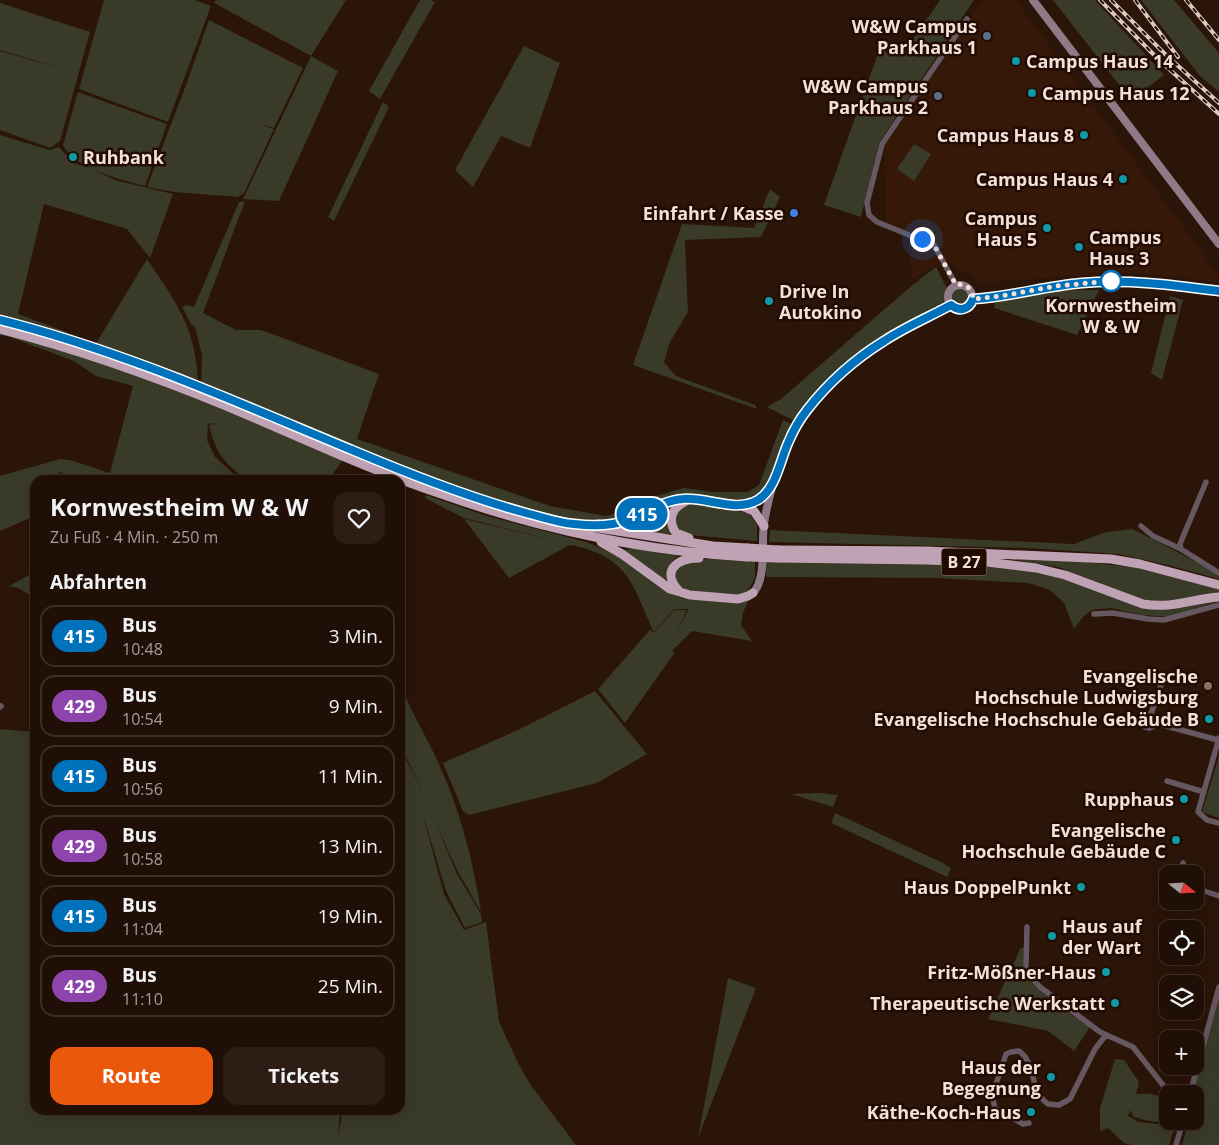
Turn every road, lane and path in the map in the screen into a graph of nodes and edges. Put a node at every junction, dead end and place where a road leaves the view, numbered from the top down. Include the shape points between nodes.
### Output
1 (1033, 0) edge
2 (967, 19) dead end
3 (1219, 244) edge
4 (956, 285) junction
5 (1219, 291) edge
6 (973, 299) junction
7 (951, 305) junction
8 (0, 320) edge
9 (0, 329) edge
10 (178, 382) junction
11 (225, 401) junction
12 (390, 475) edge
13 (405, 481) edge
14 (1206, 482) dead end
15 (772, 484) junction
16 (692, 499) junction
17 (741, 506) junction
18 (573, 524) junction
19 (764, 526) junction
20 (1141, 526) dead end
21 (592, 538) junction
22 (1180, 549) junction
23 (712, 551) junction
24 (778, 554) junction
25 (1219, 573) edge
26 (1219, 585) edge
27 (680, 592) junction
28 (753, 593) joint
29 (1219, 597) edge
30 (1219, 605) edge
31 (1094, 614) dead end
32 (1163, 679) dead end
33 (1151, 714) junction
34 (1155, 723) junction
35 (1219, 739) edge
36 (1167, 781) dead end
37 (1204, 792) junction
38 (1219, 824) edge
39 (1204, 891) edge
40 (1219, 896) edge
41 (1027, 927) dead end
42 (1219, 987) edge
43 (1106, 1035) junction
44 (1163, 1085) edge
45 (1192, 1085) edge
46 (1029, 1122) dead end
47 (1180, 1130) edge
48 (1176, 1145) edge

1 - 3 main road
2 - 4 street via 882,144 866,203 869,215 877,222 934,245
4 - 6 main road via 968,287
4 - 7 main road via 948,294
5 - 6 main road via 1111,281
6 - 7 main road via 962,309
7 - 15 main road via 883,341 834,380 796,426
8 - 10 highway, B 27 via 74,341
9 - 10 highway, B 27
10 - 11 highway, B 27
11 - 12 highway, B 27
11 - 18 highway, B 27 via 438,484 508,508
13 - 21 highway, B 27 via 502,515
14 - 22 street
15 - 17 highway via 758,500
15 - 19 main road
16 - 17 highway, B 27
16 - 18 highway, B 27 via 662,504 625,521 606,525
16 - 23 highway, B 27 via 675,508 671,516 673,529 681,536 704,541
17 - 19 highway, B 27 via 754,512
18 - 23 highway, B 27
19 - 28 main road via 760,579
20 - 22 street via 1152,536
21 - 23 highway, B 27
21 - 27 highway, B 27 via 622,554 670,589
22 - 25 street
23 - 24 highway, B 27, bridge
23 - 27 highway, B 27 via 704,558 686,559 673,567 671,581
24 - 26 highway, B 27 via 927,551 1111,559
24 - 29 highway, B 27 via 987,562 1036,568 1065,575 1143,604 1167,606
27 - 28 highway, B 27 via 738,599
30 - 31 street via 1164,620 1113,613
32 - 33 street
33 - 34 street
33 - 34 street via 1143,716 1142,724 1149,728
34 - 35 street
35 - 37 street
36 - 37 street
37 - 38 street via 1198,812
39 - 40 street
41 - 43 street via 1026,967 1032,978
42 - 45 street
43 - 44 street via 1127,1043 1138,1052
43 - 46 street via 1095,1049 1070,1099 1058,1105 1048,1104 1038,1094 1027,1056 1019,1051 1006,1054 992,1096 995,1108 1023,1124
47 - 48 street

